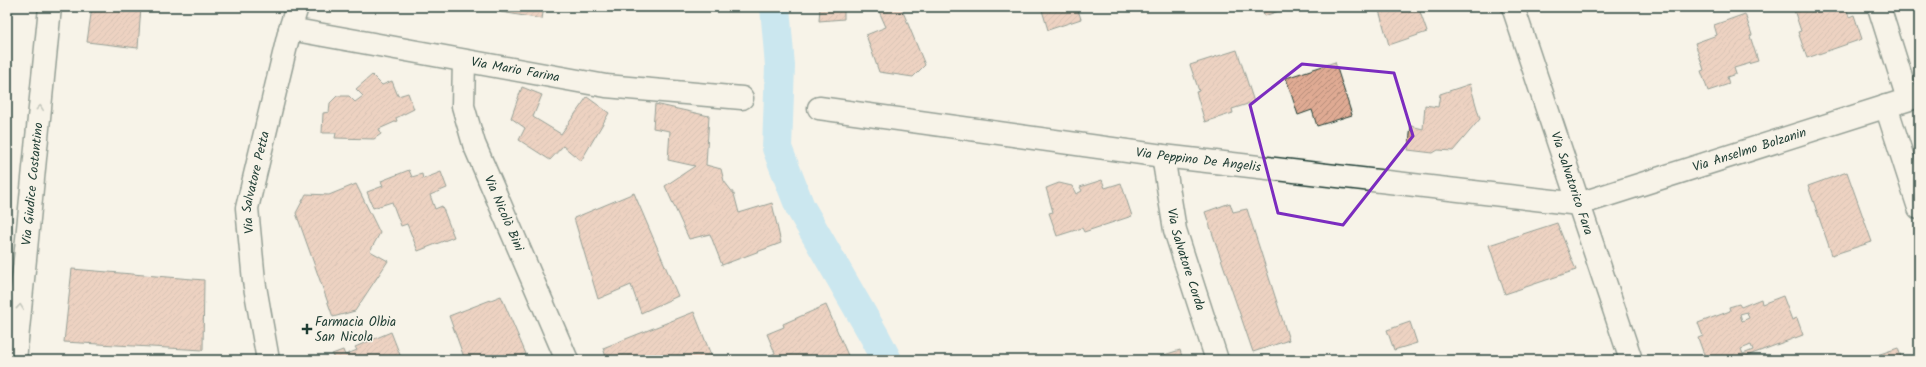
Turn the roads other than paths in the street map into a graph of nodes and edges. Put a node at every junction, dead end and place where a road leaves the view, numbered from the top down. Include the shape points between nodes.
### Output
1 (50, 7) edge
2 (297, 7) edge
3 (1513, 7) edge
4 (1879, 7) edge
5 (290, 29) junction
6 (464, 61) junction
7 (742, 98) dead end
8 (1914, 98) edge
9 (1886, 106) junction
10 (819, 108) dead end
11 (1163, 156) junction
12 (1579, 204) junction
13 (1919, 208) edge
14 (15, 360) edge
15 (268, 360) edge
16 (567, 360) edge
17 (1217, 360) edge
18 (1631, 360) edge

14 -> 1 street, Via Giudice Costantino
2 - 5 street, Via Salvatore Petta
3 - 12 street, Via Salvatorico Fara
4 - 8 street
5 - 6 street, Via Mario Farina
5 - 15 street, Via Salvatore Petta via 247,208 254,281
6 - 7 street, Via Mario Farina via 606,86
6 - 16 street, Via Nicolò Bini via 463,106 474,144
8 - 9 street, Via Anselmo Bolzanin
9 - 12 street, Via Anselmo Bolzanin
9 - 13 street
10 - 11 street, Via Peppino De Angelis
11 - 12 street, Via Peppino De Angelis
11 - 17 street, Via Salvatore Corda via 1175,230
12 - 18 street, Via Salvatorico Fara

